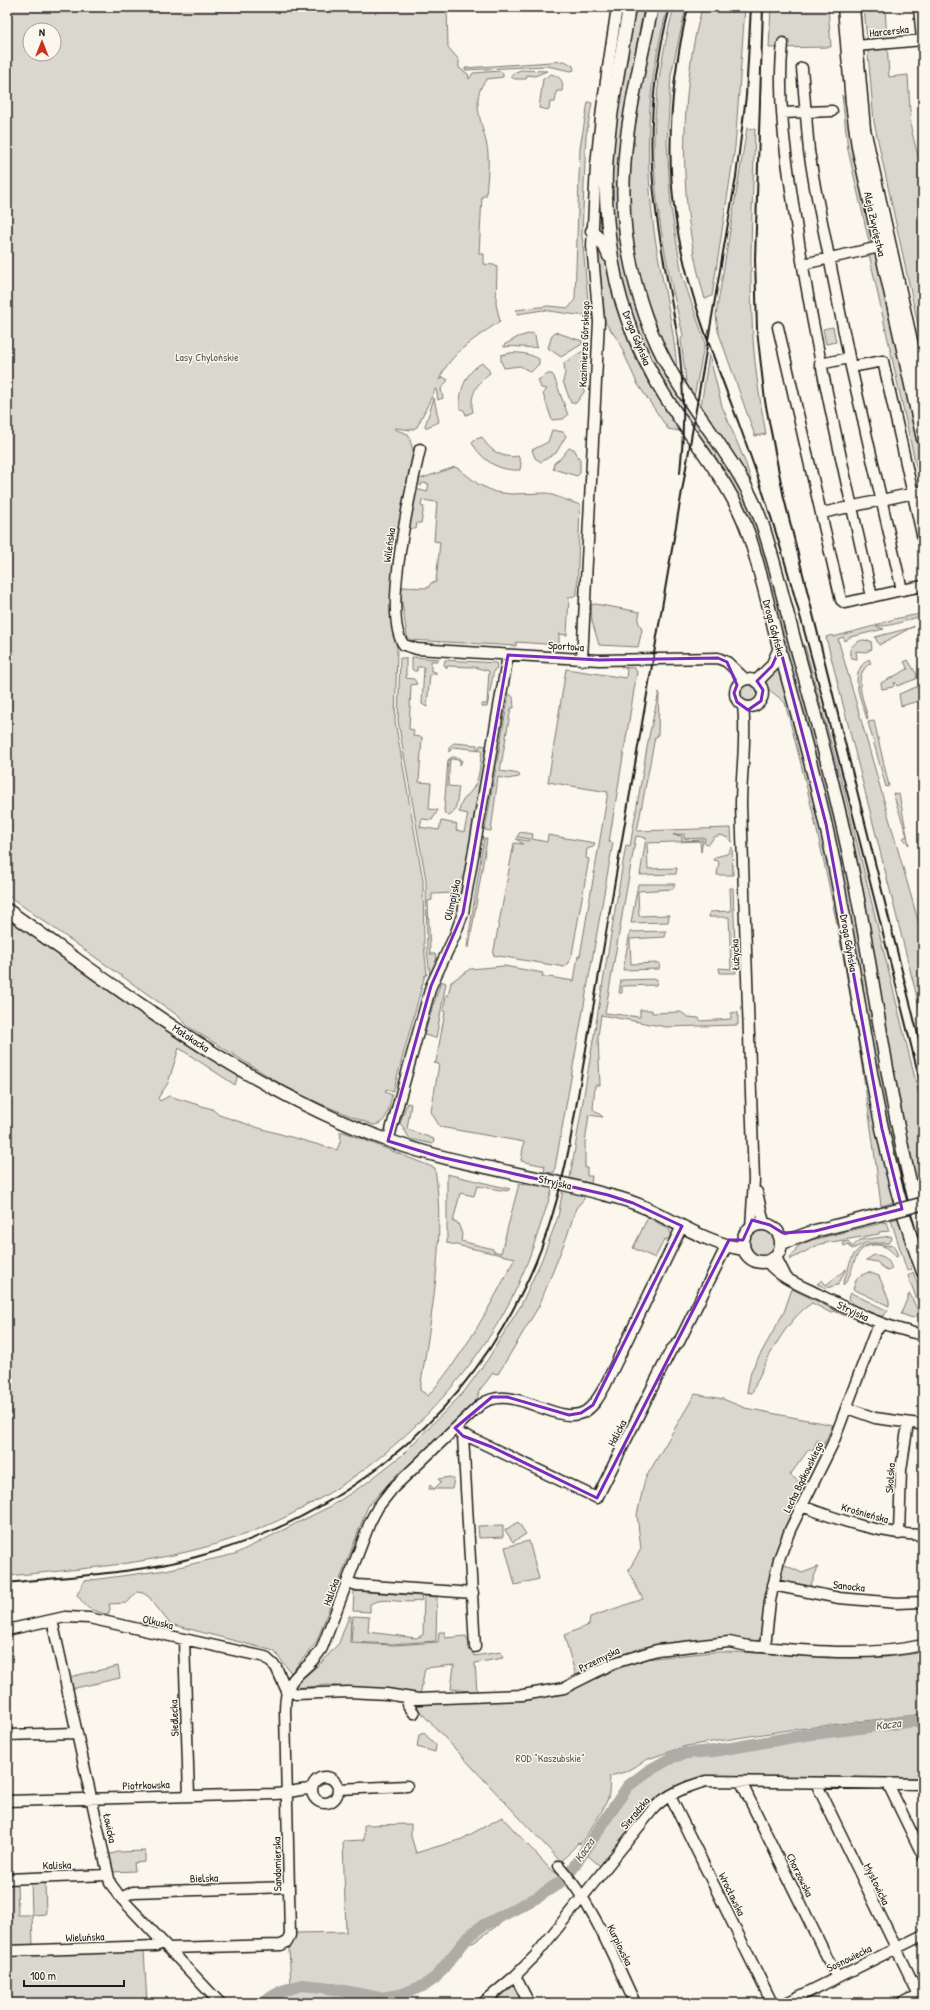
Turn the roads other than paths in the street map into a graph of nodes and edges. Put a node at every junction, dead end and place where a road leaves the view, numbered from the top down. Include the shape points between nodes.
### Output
1 (617, 7) edge
2 (629, 7) edge
3 (652, 7) edge
4 (844, 7) edge
5 (853, 7) edge
6 (919, 7) edge
7 (923, 40) edge
8 (783, 43) dead end
9 (856, 46) junction
10 (802, 68) dead end
11 (832, 111) dead end
12 (805, 112) junction
13 (782, 114) junction
14 (592, 231) junction
15 (880, 247) junction
16 (830, 259) junction
17 (613, 263) junction
18 (803, 264) junction
19 (778, 327) dead end
20 (850, 362) junction
21 (820, 364) junction
22 (923, 395) edge
23 (923, 439) edge
24 (420, 449) dead end
25 (923, 491) edge
26 (912, 493) junction
27 (882, 500) junction
28 (852, 507) junction
29 (822, 513) junction
30 (923, 539) edge
31 (923, 586) edge
32 (902, 590) junction
33 (872, 597) junction
34 (404, 645) joint
35 (780, 648) junction
36 (508, 655) junction
37 (582, 660) junction
38 (757, 681) junction
39 (741, 682) junction
40 (748, 707) junction
41 (7, 910) edge
42 (388, 1141) junction
43 (754, 1180) junction
44 (922, 1204) edge
45 (764, 1223) junction
46 (682, 1226) junction
47 (751, 1227) junction
48 (923, 1230) edge
49 (781, 1238) junction
50 (715, 1241) junction
51 (744, 1244) junction
52 (726, 1247) junction
53 (771, 1260) junction
54 (923, 1272) edge
55 (882, 1324) junction
56 (923, 1335) edge
57 (847, 1408) junction
58 (908, 1423) junction
59 (919, 1424) dead end
60 (456, 1428) junction
61 (463, 1436) junction
62 (802, 1506) junction
63 (899, 1534) junction
64 (923, 1536) edge
65 (347, 1582) junction
66 (773, 1585) junction
67 (473, 1593) junction
68 (923, 1602) edge
69 (52, 1620) junction
70 (7, 1630) edge
71 (184, 1640) junction
72 (923, 1645) edge
73 (475, 1647) dead end
74 (765, 1647) junction
75 (286, 1689) junction
76 (408, 1698) junction
77 (414, 1713) dead end
78 (76, 1733) junction
79 (7, 1735) edge
80 (741, 1782) junction
81 (816, 1783) junction
82 (888, 1784) junction
83 (923, 1784) edge
84 (407, 1786) dead end
85 (312, 1789) junction
86 (338, 1789) junction
87 (287, 1793) junction
88 (189, 1796) junction
89 (670, 1796) junction
90 (91, 1799) junction
91 (7, 1801) edge
92 (923, 1856) edge
93 (564, 1872) dead end
94 (107, 1875) junction
95 (7, 1879) edge
96 (289, 1887) junction
97 (583, 1897) junction
98 (121, 1898) junction
99 (290, 1934) joint
100 (923, 1935) edge
101 (166, 1946) junction
102 (896, 1949) junction
103 (7, 1951) edge
104 (516, 1976) junction
105 (837, 1978) junction
106 (921, 1994) edge
107 (220, 2003) edge
108 (483, 2003) edge
109 (529, 2003) edge
110 (635, 2003) edge
111 (772, 2003) edge
112 (786, 2003) edge
113 (902, 2003) edge

1 - 14 street, Kazimierza Górskiego via 597,146
2 - 17 main road, Droga Gdyńska via 608,140 606,203
3 - 48 main road, Droga Gdyńska via 625,142 623,172 626,234 634,276 664,359 742,479 753,500 768,544 825,751 849,853 905,1161
4 - 15 main road, Aleja Zwycięstwa via 855,128
5 - 9 main road, Aleja Zwycięstwa
6 - 7 street
7 - 9 street, Harcerska
8 - 13 street
9 - 22 main road, Aleja Zwycięstwa via 868,151
10 - 12 street
11 - 12 street
12 - 13 street
12 - 16 street via 809,152
13 - 18 street
14 - 17 main road via 604,245
14 - 37 street, Kazimierza Górskiego via 599,321
15 - 16 street
15 - 23 main road, Aleja Zwycięstwa
16 - 18 street
16 - 20 street
17 - 35 main road, Droga Gdyńska via 628,320 649,368 678,417 718,472 740,512
18 - 21 street
19 - 29 street
20 - 21 street
20 - 26 street via 883,361
20 - 27 street
21 - 28 street
24 - 34 street, Wileńska via 407,503 398,573 398,632
25 - 26 street
26 - 27 street
26 - 30 street
27 - 28 street
27 - 32 street
28 - 29 street
28 - 33 street
29 - 33 street via 841,600 845,603
31 - 32 street
32 - 33 street
34 - 36 street, Sportowa via 412,648
35 - 38 main road via 772,666
35 - 54 main road, Droga Gdyńska via 826,824 882,1129 895,1184
36 - 37 street, Sportowa
36 - 42 street, Olimpijska via 463,913 456,935 431,986
37 - 39 street, Sportowa via 718,658 727,662
38 - 39 street
38 - 40 street, Łużycka via 762,686 763,696 758,705
39 - 40 street via 735,698
40 - 43 street, Łużycka via 741,805
41 - 42 main road, Małokacka via 239,1069 320,1113
42 - 46 main road, Stryjska via 484,1168 608,1195 634,1203
43 - 45 street, Łużycka
43 - 47 street, Łużycka
44 - 49 main road, bridge
45 - 47 main road
45 - 49 main road via 770,1225
46 - 50 main road, Stryjska
46 - 60 street, Halicka via 593,1405 581,1413 569,1415 507,1397 492,1397 480,1404
47 - 51 main road
49 - 53 main road via 781,1248
50 - 51 main road, Stryjska
50 - 52 main road, Stryjska
51 - 52 main road, Stryjska
51 - 53 main road via 753,1260
52 - 61 street, Halicka via 597,1498 492,1447
53 - 55 street, Stryjska via 775,1271 787,1279
55 - 56 street, Stryjska
55 - 57 street, Lecha Bądkowskiego via 875,1332
57 - 58 street via 875,1418
57 - 62 street, Lecha Bądkowskiego
58 - 59 street
58 - 63 street, Skolska via 901,1470
60 - 61 street, Halicka
60 - 65 street, Halicka via 393,1488 378,1507
61 - 67 street
62 - 63 street, Krośnieńska via 869,1528
62 - 66 street, Lecha Bądkowskiego via 779,1559
63 - 64 street, Krośnieńska
65 - 67 street via 357,1585
65 - 75 street, Halicka via 322,1648
66 - 68 street, Sanocka via 839,1598 897,1603
66 - 74 street, Lecha Bądkowskiego
67 - 73 street
69 - 70 street, Olkuska
69 - 71 street, Olkuska via 74,1616 89,1618
69 - 78 street, Łowicka
71 - 75 street, Olkuska via 265,1657 276,1667
71 - 88 street, Siedlecka
72 - 74 street, Przemyska via 859,1653
74 - 76 street, Przemyska via 729,1642 657,1650 614,1663 572,1685 540,1693 454,1700
75 - 76 street, Przemyska via 296,1694 348,1692
75 - 87 street, Sandomierska
76 - 77 street via 408,1705
78 - 79 street
78 - 90 street, Łowicka
80 - 81 street, Sieradzka
80 - 89 street, Sieradzka via 706,1781
80 - 105 street, Chorzowska
81 - 82 street, Sieradzka
81 - 102 street, Mysłowicka
82 - 83 street, Sieradzka
82 - 92 street
84 - 86 street
85 - 86 street via 323,1777 332,1779
85 - 86 street via 316,1799 325,1803 335,1799
85 - 87 street via 292,1790
87 - 88 street, Piotrkowska
87 - 96 street, Sandomierska
88 - 90 street, Piotrkowska
89 - 97 street, Sieradzka via 653,1809
89 - 111 street, Wrocławska
90 - 91 street, Piotrkowska
90 - 94 street, Łowicka
93 - 97 street
94 - 95 street, Kaliska
94 - 98 street, Łowicka
96 - 98 street, Bielska via 133,1892
96 - 99 street, Sandomierska
97 - 104 street, Sieradzka
97 - 110 street, Kurpiowska
98 - 101 street, Łowicka
99 - 101 street, Wieluńska via 287,1942 281,1945
100 - 102 street, Sosnowiecka
101 - 103 street, Wieluńska
101 - 107 street, Łowicka
102 - 105 street, Sosnowiecka
102 - 106 street, Mysłowicka
104 - 108 street, Sieradzka
104 - 109 street
105 - 112 street, Sosnowiecka
106 - 113 street

